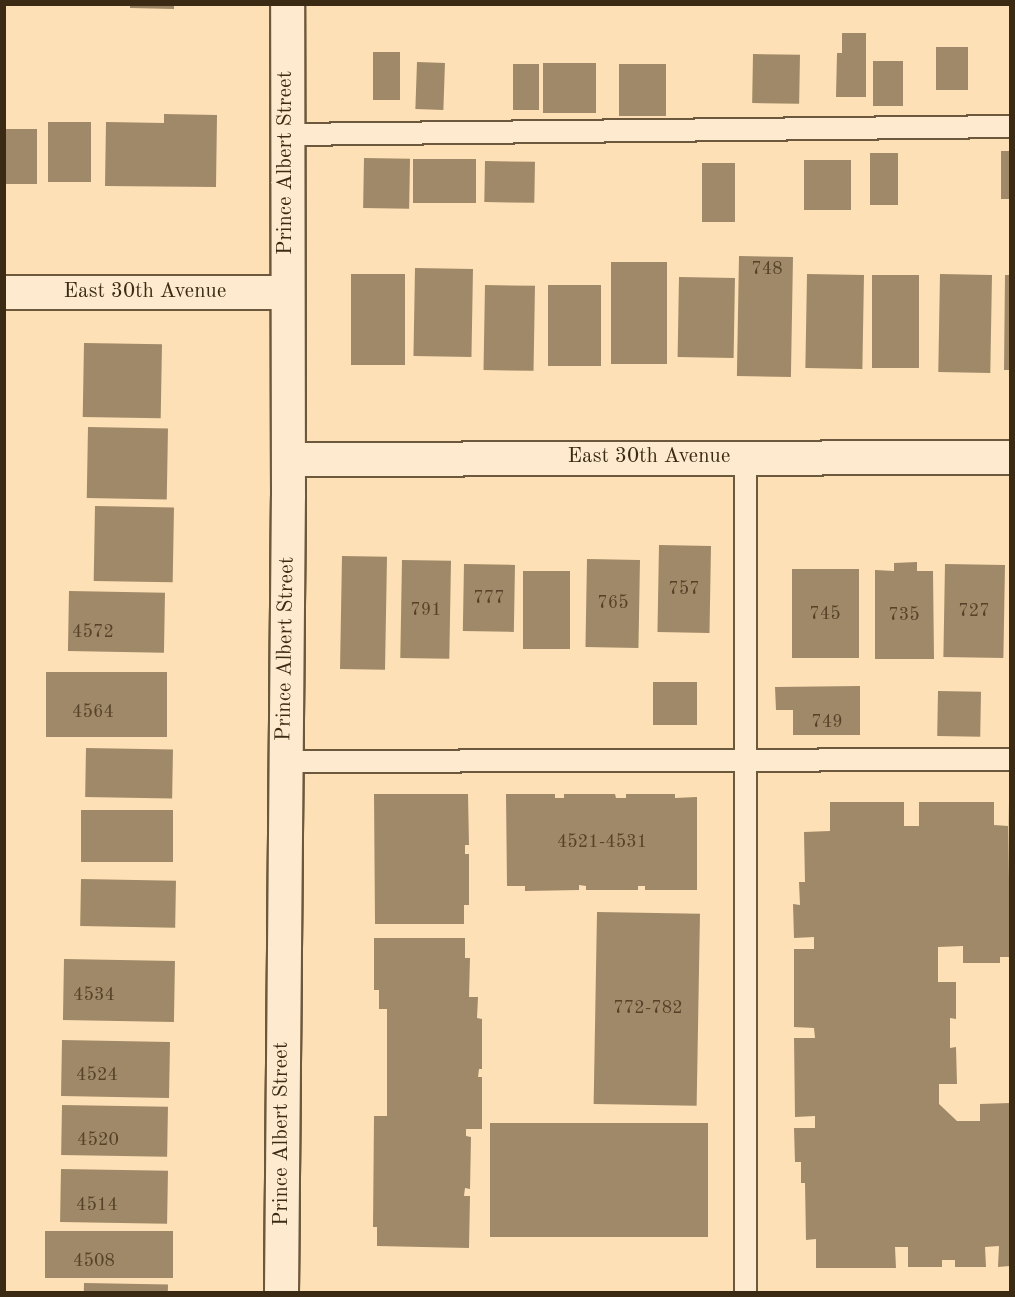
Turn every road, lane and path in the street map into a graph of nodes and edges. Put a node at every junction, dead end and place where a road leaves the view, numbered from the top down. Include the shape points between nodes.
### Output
1 (287, 4) edge
2 (1011, 126) edge
3 (286, 134) junction
4 (4, 292) edge
5 (286, 292) junction
6 (745, 456) junction
7 (1011, 457) edge
8 (288, 459) junction
9 (1011, 759) edge
10 (285, 761) junction
11 (745, 763) junction
12 (281, 1293) edge
13 (745, 1293) edge

1 - 3 street, Prince Albert Street
2 - 3 lane
3 - 5 street, Prince Albert Street
4 - 5 street, East 30th Avenue
5 - 8 street, Prince Albert Street
6 - 7 street, East 30th Avenue
6 - 8 street, East 30th Avenue
6 - 11 lane
8 - 10 street, Prince Albert Street
9 - 11 lane
10 - 11 lane
10 - 12 street, Prince Albert Street
11 - 13 lane

